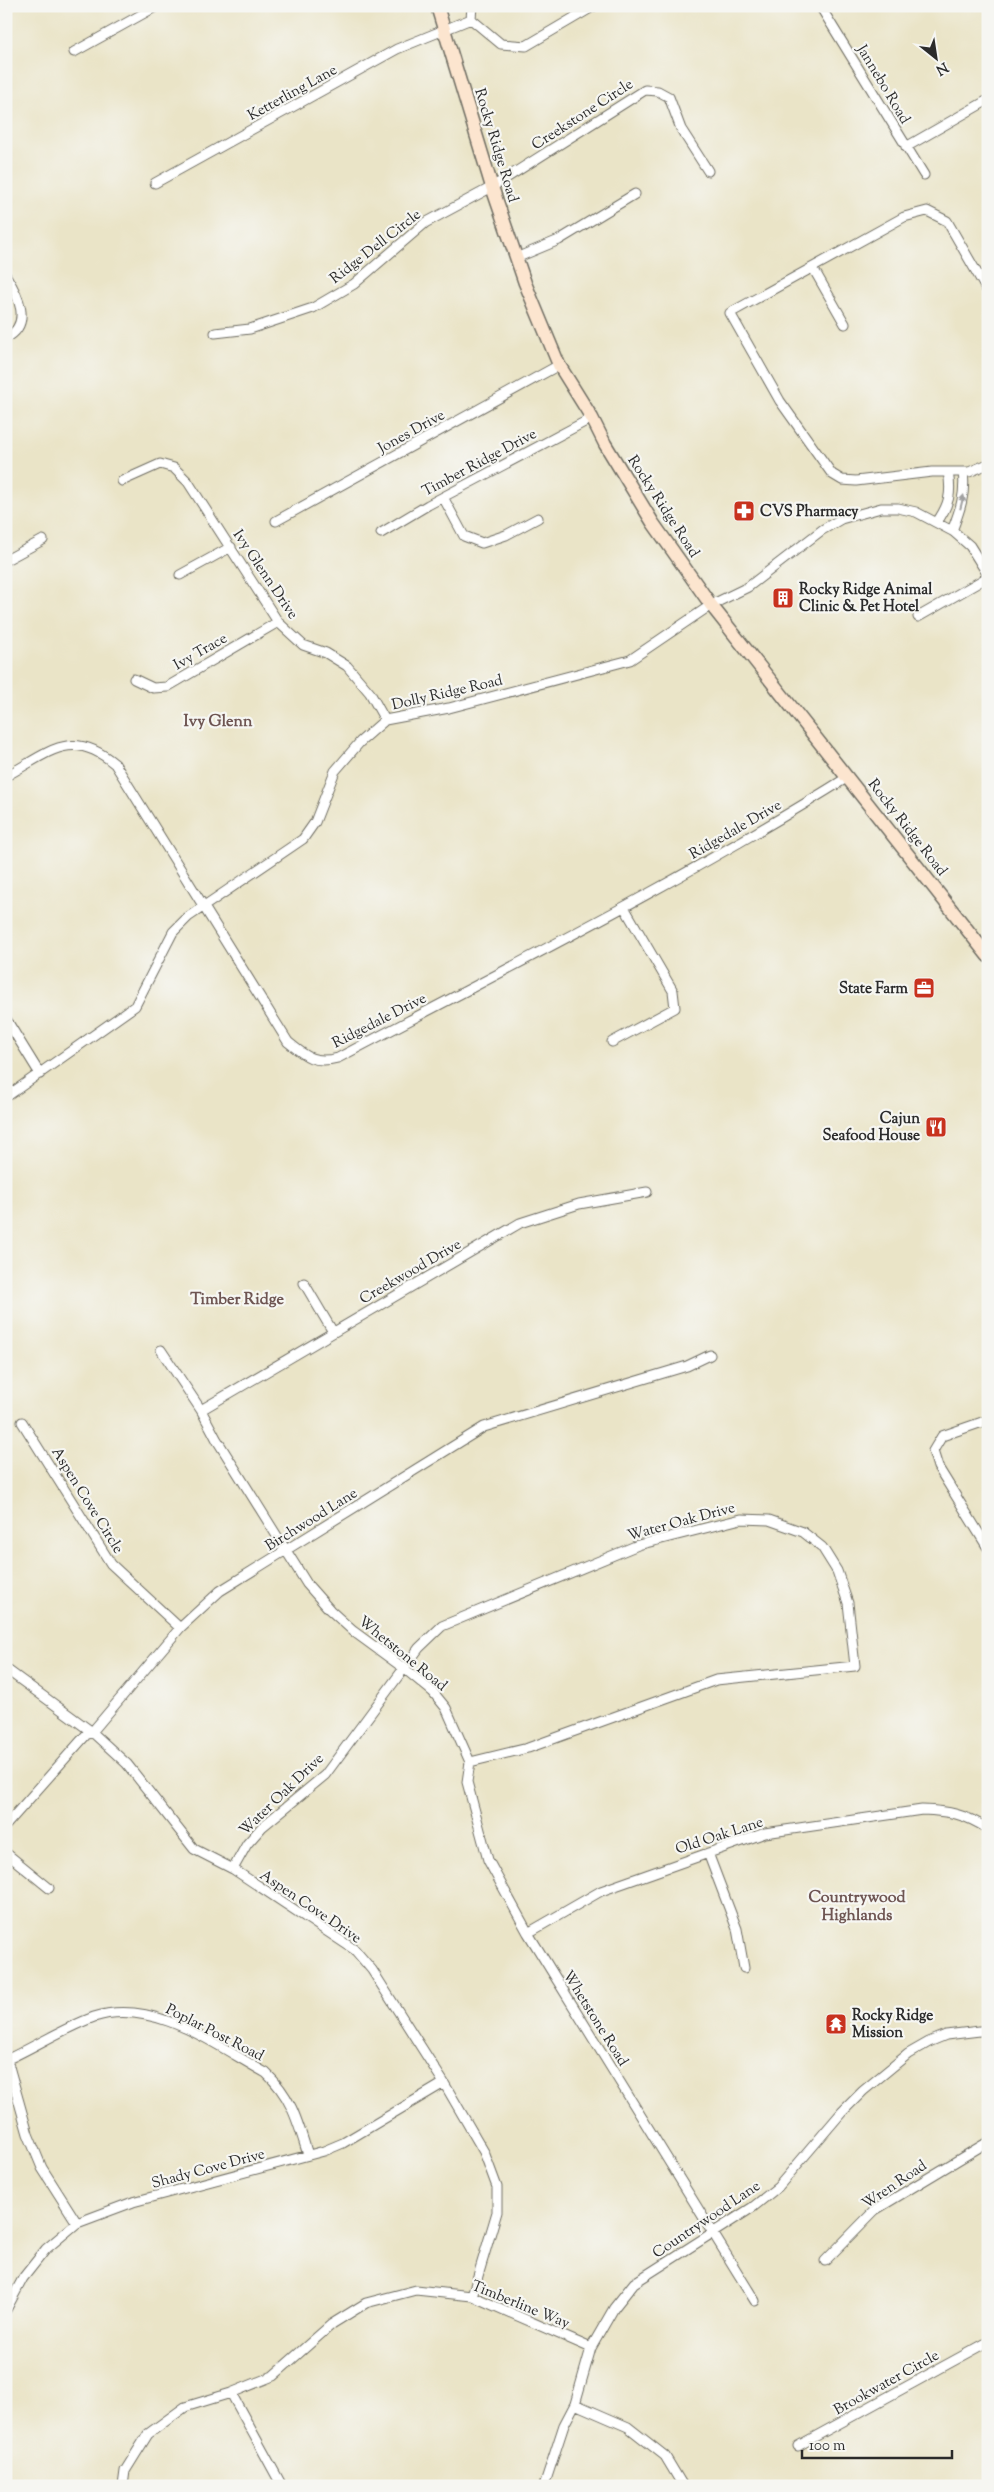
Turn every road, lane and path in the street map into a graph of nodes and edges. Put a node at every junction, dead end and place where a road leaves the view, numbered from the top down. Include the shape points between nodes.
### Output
1 (156, 6) edge
2 (437, 6) edge
3 (472, 6) edge
4 (594, 6) edge
5 (820, 6) edge
6 (471, 19) junction
7 (444, 29) junction
8 (74, 52) dead end
9 (988, 100) edge
10 (906, 147) junction
11 (708, 171) dead end
12 (924, 175) dead end
13 (155, 183) dead end
14 (492, 187) junction
15 (635, 194) dead end
16 (516, 258) junction
17 (813, 268) junction
18 (6, 276) edge
19 (988, 292) edge
20 (845, 324) dead end
21 (215, 332) dead end
22 (6, 338) edge
23 (560, 365) junction
24 (592, 418) junction
25 (988, 464) edge
26 (948, 472) junction
27 (962, 472) junction
28 (122, 481) dead end
29 (443, 497) junction
30 (538, 518) dead end
31 (276, 520) dead end
32 (937, 522) junction
33 (952, 531) junction
34 (381, 533) dead end
35 (43, 540) dead end
36 (231, 547) junction
37 (6, 560) edge
38 (180, 575) dead end
39 (988, 576) edge
40 (711, 605) junction
41 (918, 617) dead end
42 (278, 622) junction
43 (134, 679) dead end
44 (385, 720) junction
45 (6, 776) edge
46 (848, 777) junction
47 (204, 906) junction
48 (624, 907) junction
49 (988, 956) edge
50 (6, 1019) edge
51 (612, 1042) dead end
52 (40, 1074) junction
53 (6, 1097) edge
54 (647, 1192) dead end
55 (304, 1283) dead end
56 (333, 1332) junction
57 (161, 1350) dead end
58 (710, 1356) dead end
59 (201, 1410) junction
60 (988, 1420) edge
61 (22, 1422) dead end
62 (988, 1548) edge
63 (287, 1551) junction
64 (180, 1628) junction
65 (6, 1669) edge
66 (405, 1669) junction
67 (92, 1732) junction
68 (470, 1762) junction
69 (6, 1825) edge
70 (988, 1829) edge
71 (6, 1852) edge
72 (708, 1853) junction
73 (233, 1869) junction
74 (49, 1888) dead end
75 (528, 1934) junction
76 (744, 1968) dead end
77 (988, 2030) edge
78 (7, 2058) edge
79 (444, 2082) junction
80 (988, 2142) edge
81 (308, 2155) junction
82 (77, 2222) junction
83 (714, 2232) junction
84 (825, 2261) dead end
85 (472, 2296) junction
86 (755, 2301) dead end
87 (6, 2310) edge
88 (988, 2342) edge
89 (592, 2348) junction
90 (231, 2394) junction
91 (575, 2404) junction
92 (798, 2446) dead end
93 (123, 2486) edge
94 (282, 2486) edge
95 (544, 2486) edge
96 (683, 2486) edge

1 - 8 street
2 - 7 main road, Rocky Ridge Road
3 - 6 street
4 - 6 street via 526,46 501,44
5 - 10 street, Jannebo Road
6 - 7 street, Ketterling Lane
7 - 13 street, Ketterling Lane via 397,49
7 - 14 main road, Rocky Ridge Road
9 - 10 street
10 - 12 street, Jannebo Road
11 - 14 street, Creekstone Circle via 681,128 669,97 658,91 645,90
14 - 16 main road, Rocky Ridge Road
14 - 21 street, Ridge Dell Circle via 425,223 354,284 313,308 250,328
15 - 16 street via 552,244
16 - 23 main road, Rocky Ridge Road
17 - 19 street via 904,217 927,211 947,220
17 - 20 street
17 - 26 street via 730,313 780,401 832,474 842,480
18 - 22 street via 19,296 22,312 19,325
23 - 24 main road, Rocky Ridge Road
23 - 31 street, Jones Drive
24 - 29 street, Timber Ridge Drive
24 - 40 main road, Rocky Ridge Road via 653,523
25 - 27 street
26 - 27 street
26 - 32 street via 951,489 947,507
33 -> 27 street via 965,488
28 - 36 street, Ivy Glenn Drive via 160,464 174,468 188,482
29 - 30 street via 464,536 482,543
29 - 34 street, Timber Ridge Drive
32 - 33 street, Dolly Ridge Road
32 - 40 street, Dolly Ridge Road via 898,508 857,513 822,530 748,587
33 - 39 street, Dolly Ridge Road via 970,546
35 - 37 street
36 - 38 street
36 - 42 street, Ivy Glenn Drive
39 - 41 street
40 - 44 street, Dolly Ridge Road via 630,660 449,708
40 - 46 main road, Rocky Ridge Road
42 - 43 street, Ivy Trace via 167,687 153,688
42 - 44 street, Ivy Glenn Drive via 303,645 326,653 347,666 370,693
44 - 47 street, Dolly Ridge Road via 335,770 316,822 303,839
45 - 47 street, Ridgedale Drive via 62,746 79,744 98,750 115,764
46 - 48 street, Ridgedale Drive via 772,825
46 - 49 main road, Rocky Ridge Road
47 - 48 street, Ridgedale Drive via 288,1042 308,1058 325,1062
47 - 52 street, Dolly Ridge Road via 173,932 135,1006
48 - 51 street via 673,991 675,1008
50 - 52 street
52 - 53 street, Dolly Ridge Road
54 - 56 street, Creekwood Drive via 580,1204 520,1223
55 - 56 street
56 - 59 street, Creekwood Drive
57 - 59 street, Whetstone Road
58 - 63 street, Birchwood Lane via 687,1366 484,1427
59 - 63 street, Whetstone Road
60 - 62 street via 942,1436 933,1451 938,1468
61 - 64 street, Aspen Cove Circle via 111,1564
63 - 64 street, Birchwood Lane via 220,1591
63 - 66 street, Whetstone Road via 307,1584 330,1610
64 - 67 street, Birchwood Lane
65 - 67 street, Aspen Cove Drive
66 - 68 street, Whetstone Road via 433,1692 446,1708
66 - 68 street, Water Oak Drive via 419,1648 442,1626 638,1545 741,1519 769,1520 803,1532 822,1547 838,1571 848,1603 856,1666 716,1680 528,1748
66 - 73 street, Water Oak Drive via 325,1775 262,1826
67 - 69 street, Birchwood Lane
67 - 73 street, Aspen Cove Drive via 127,1764 194,1849
68 - 75 street, Whetstone Road via 467,1782 488,1860
70 - 72 street, Old Oak Lane via 971,1818 946,1811 922,1810 764,1833
71 - 74 street
72 - 75 street, Old Oak Lane via 601,1891
72 - 76 street via 737,1929
73 - 79 street, Aspen Cove Drive via 355,1950 372,1970
75 - 83 street, Whetstone Road
77 - 83 street, Countrywood Lane via 946,2035 908,2054 842,2112 778,2187
78 - 81 street, Poplar Post Road via 95,2017 134,2012 167,2019 266,2073 277,2083 295,2110
78 - 82 street via 28,2134 42,2168
79 - 81 street, Shady Cove Drive via 343,2143
79 - 85 street, Aspen Cove Drive via 484,2152 497,2187 497,2212
80 - 84 street, Wren Road via 875,2210
81 - 82 street, Shady Cove Drive via 133,2202
82 - 87 street, Shady Cove Drive via 46,2249 23,2278
83 - 86 street, Whetstone Road
83 - 89 street, Countrywood Lane via 634,2283 614,2308
85 - 89 street, Timberline Way
85 - 90 street, Timberline Way via 416,2290 366,2303 332,2324 274,2376
88 - 92 street, Brookwater Circle
89 - 91 street, Countrywood Lane
90 - 93 street, Timberline Way via 185,2407 148,2434 126,2470
90 - 94 street
91 - 95 street, Countrywood Lane via 564,2425
91 - 96 street via 628,2427 665,2456

